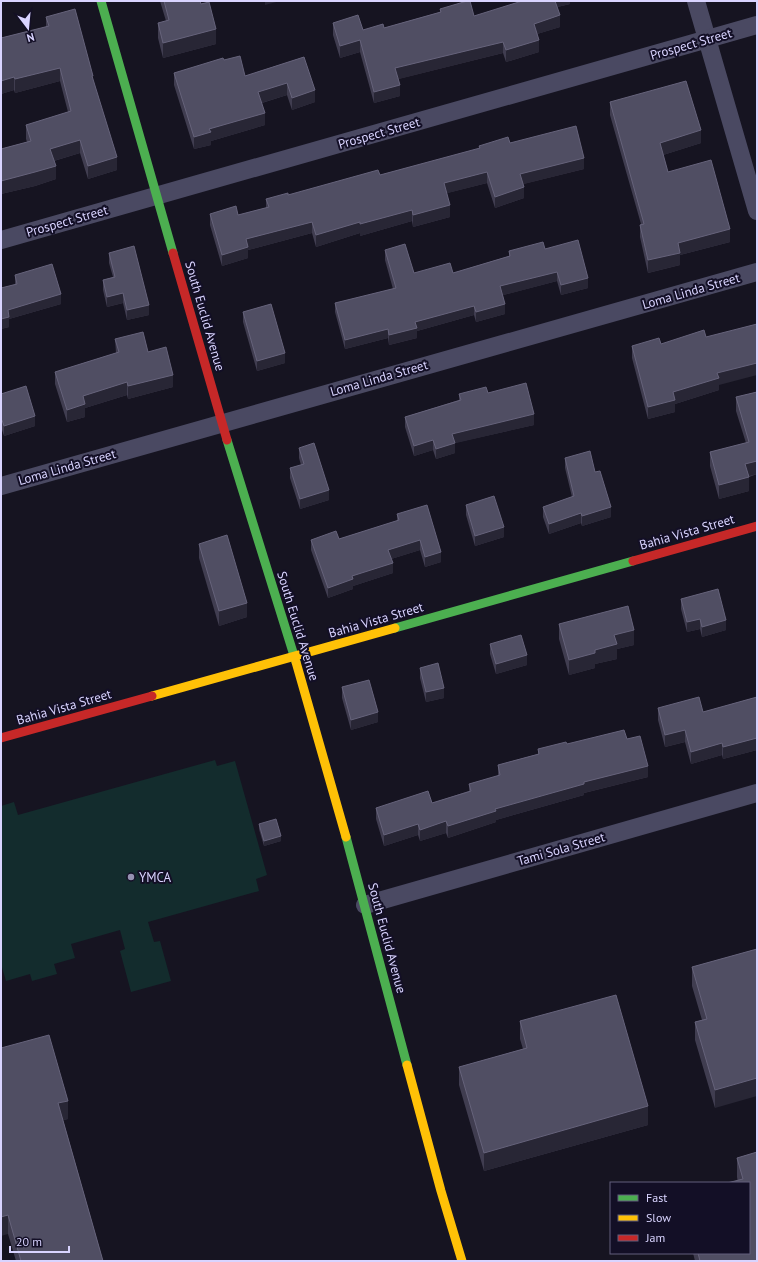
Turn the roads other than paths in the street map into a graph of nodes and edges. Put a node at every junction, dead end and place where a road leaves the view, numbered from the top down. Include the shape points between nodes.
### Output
1 (101, 1) edge
2 (696, 1) edge
3 (757, 25) edge
4 (707, 39) junction
5 (157, 197) junction
6 (757, 211) edge
7 (1, 240) edge
8 (757, 272) edge
9 (222, 422) junction
10 (1, 486) edge
11 (757, 526) edge
12 (294, 656) junction
13 (1, 738) edge
14 (757, 793) edge
15 (365, 905) junction
16 (462, 1261) edge

1 - 5 street, South Euclid Avenue
2 - 4 street
3 - 4 street, Prospect Street
4 - 5 street, Prospect Street
4 - 6 street
5 - 7 street, Prospect Street
5 - 9 street, South Euclid Avenue
8 - 9 street, Loma Linda Street
9 - 10 street, Loma Linda Street
9 - 12 street, South Euclid Avenue
11 - 12 street, Bahia Vista Street
12 - 13 street, Bahia Vista Street
12 - 15 street, South Euclid Avenue
14 - 15 street, Tami Sola Street
15 - 16 street, South Euclid Avenue

